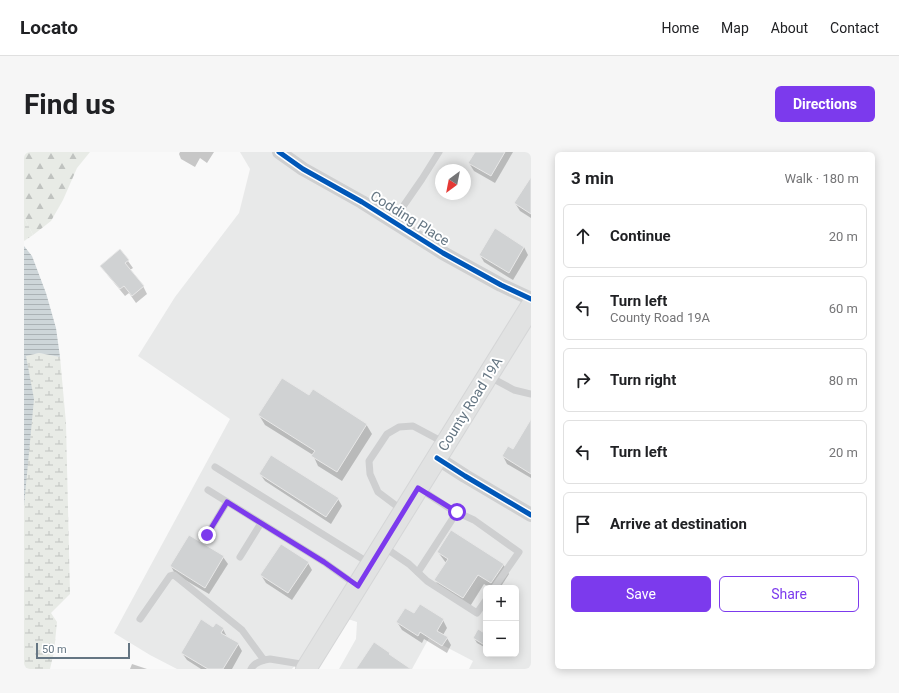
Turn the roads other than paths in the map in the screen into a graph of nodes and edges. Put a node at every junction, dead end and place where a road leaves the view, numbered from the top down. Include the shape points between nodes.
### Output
1 (279, 152) edge
2 (438, 152) edge
3 (393, 221) junction
4 (531, 299) edge
5 (531, 306) edge
6 (488, 376) junction
7 (531, 394) edge
8 (441, 450) junction
9 (215, 467) dead end
10 (418, 488) junction
11 (208, 490) dead end
12 (227, 502) junction
13 (404, 511) junction
14 (457, 512) junction
15 (531, 515) edge
16 (261, 523) junction
17 (207, 535) dead end
18 (383, 546) junction
19 (240, 558) dead end
20 (371, 564) junction
21 (418, 572) junction
22 (496, 585) edge
23 (358, 586) junction
24 (483, 604) edge
25 (140, 619) dead end
26 (264, 660) junction
27 (309, 668) edge
28 (251, 669) edge

1 - 3 street, Codding Place via 303,169
2 - 3 lane
3 - 4 street, Codding Place via 494,282
5 - 6 main road, County Road 19A
6 - 7 lane via 514,390
6 - 8 main road, County Road 19A
8 - 10 main road, County Road 19A
8 - 13 lane via 413,426 399,427 387,434 369,462 370,474 378,492
8 - 15 street via 465,476
9 - 20 lane
10 - 13 main road, County Road 19A
10 - 14 lane
11 - 12 lane
12 - 16 lane
12 - 17 lane
13 - 18 main road, County Road 19A
14 - 21 lane
14 - 22 lane via 474,520 520,552
16 - 19 lane
16 - 23 lane
18 - 20 main road, County Road 19A
18 - 21 lane
20 - 23 main road, County Road 19A
21 - 24 lane via 477,613
23 - 27 main road, County Road 19A
25 - 26 lane via 170,576 174,575 242,630
26 - 27 lane via 270,659
26 - 28 lane

